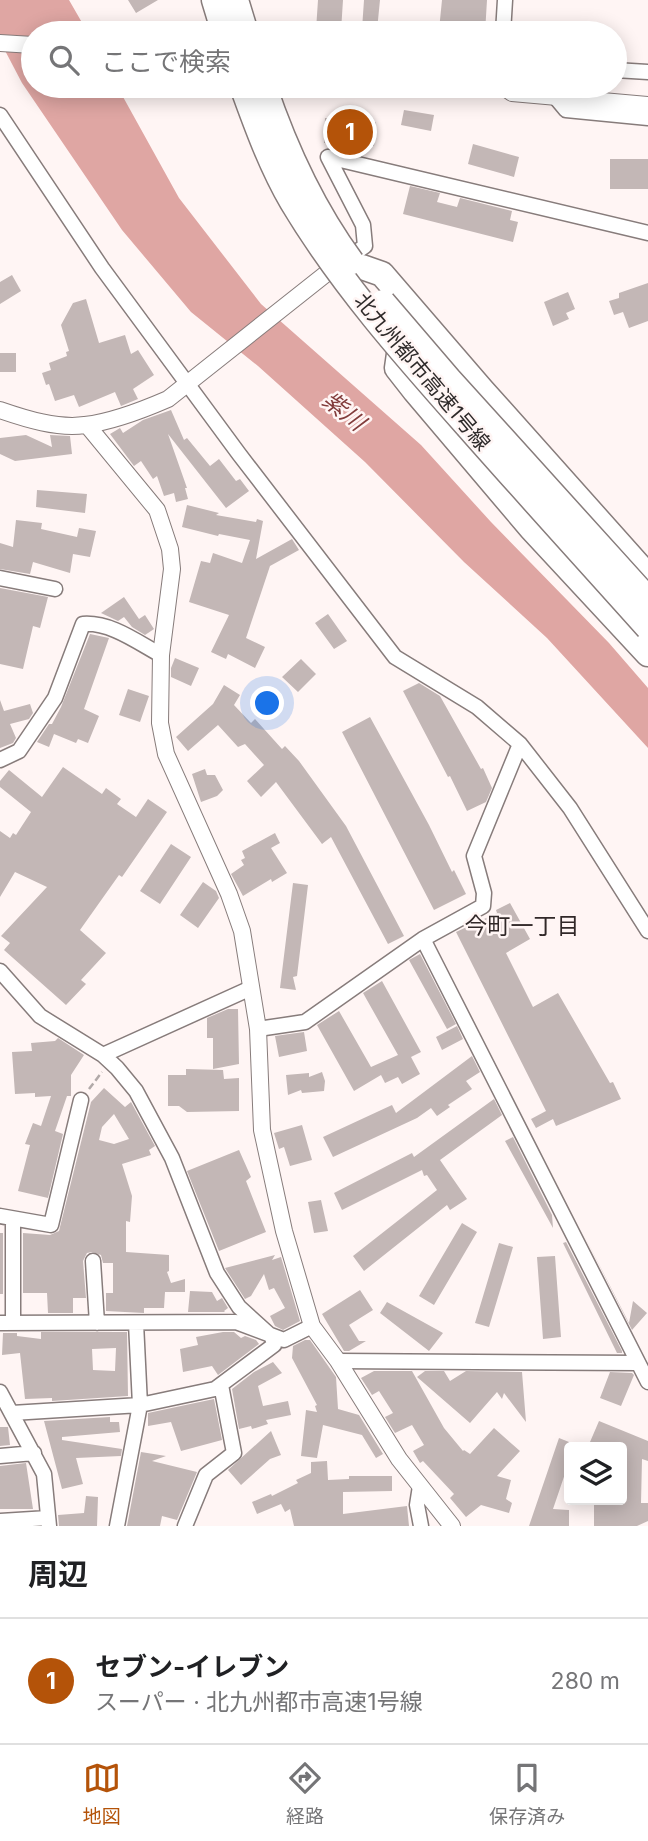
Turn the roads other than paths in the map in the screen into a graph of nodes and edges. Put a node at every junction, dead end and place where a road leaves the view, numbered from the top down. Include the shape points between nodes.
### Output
1 (212, 0) edge
2 (236, 0) edge
3 (249, 0) edge
4 (505, 0) edge
5 (219, 21) edge
6 (242, 21) edge
7 (255, 21) edge
8 (504, 21) edge
9 (0, 43) edge
10 (21, 44) edge
11 (627, 71) edge
12 (648, 72) edge
13 (247, 98) edge
14 (269, 98) edge
15 (277, 98) edge
16 (561, 98) edge
17 (600, 98) edge
18 (648, 105) edge
19 (0, 116) edge
20 (648, 117) edge
21 (648, 233) edge
22 (336, 239) junction
23 (362, 267) dead end
24 (332, 269) joint
25 (399, 354) dead end
26 (189, 381) junction
27 (0, 410) edge
28 (87, 425) junction
29 (648, 576) edge
30 (0, 578) edge
31 (55, 589) dead end
32 (648, 600) edge
33 (648, 628) edge
34 (648, 654) edge
35 (161, 655) junction
36 (520, 744) junction
37 (0, 760) edge
38 (648, 931) edge
39 (423, 939) junction
40 (0, 971) edge
41 (251, 988) junction
42 (258, 1029) junction
43 (106, 1058) junction
44 (81, 1100) road end
45 (7, 1217) edge
46 (93, 1261) dead end
47 (6, 1323) edge
48 (97, 1323) junction
49 (136, 1323) junction
50 (312, 1326) junction
51 (272, 1337) junction
52 (338, 1362) junction
53 (638, 1363) junction
54 (648, 1382) edge
55 (221, 1385) junction
56 (0, 1392) edge
57 (140, 1405) junction
58 (12, 1413) junction
59 (34, 1453) junction
60 (0, 1456) edge
61 (420, 1486) junction
62 (0, 1521) edge
63 (49, 1522) edge
64 (117, 1526) edge
65 (185, 1526) edge
66 (421, 1526) edge
67 (452, 1526) edge

1 - 5 highway
2 - 6 highway
3 - 7 highway
4 - 8 street
9 - 10 street
11 - 12 street
13 - 33 highway, 北九州都市高速1号線, bridge via 291,200 365,307
14 - 22 highway, 北九州都市高速1号線, bridge via 308,193
15 - 22 highway, bridge via 313,193
16 - 20 street via 566,110
17 - 18 street
19 - 26 street via 102,268
21 - 24 street via 328,157 363,225 365,246
22 - 32 highway, 北九州都市高速1号線, bridge via 380,300
23 - 29 highway via 382,274
24 - 26 street
25 - 34 highway via 397,368 544,542
26 - 28 street via 151,407
26 - 36 street via 395,657 477,707
27 - 28 street via 68,426
28 - 35 street via 157,510 170,549 172,569
30 - 31 street
35 - 37 street via 109,627 83,624 55,698 19,751
35 - 41 street via 160,723 166,754 229,894 242,931
36 - 38 street via 570,808
36 - 39 street via 474,856 484,893 482,906
39 - 42 street via 305,1022
39 - 53 street
40 - 43 street via 40,1016
41 - 42 street
41 - 43 street
42 - 50 street via 262,1130 284,1231
43 - 51 street via 136,1091 172,1158 217,1273 239,1307
44 - 45 street via 51,1225
45 - 47 street
46 - 48 street
47 - 48 street
48 - 49 street
49 - 51 street via 236,1322
49 - 57 street
50 - 51 street via 284,1340
50 - 52 street
51 - 55 street via 274,1345
52 - 53 street
52 - 61 street
53 - 54 street
55 - 57 street
55 - 65 street via 234,1453 206,1475
56 - 58 street
57 - 58 street
57 - 64 street
58 - 59 street
59 - 60 street
59 - 63 street via 44,1474
61 - 66 street
61 - 67 street
62 - 63 street

